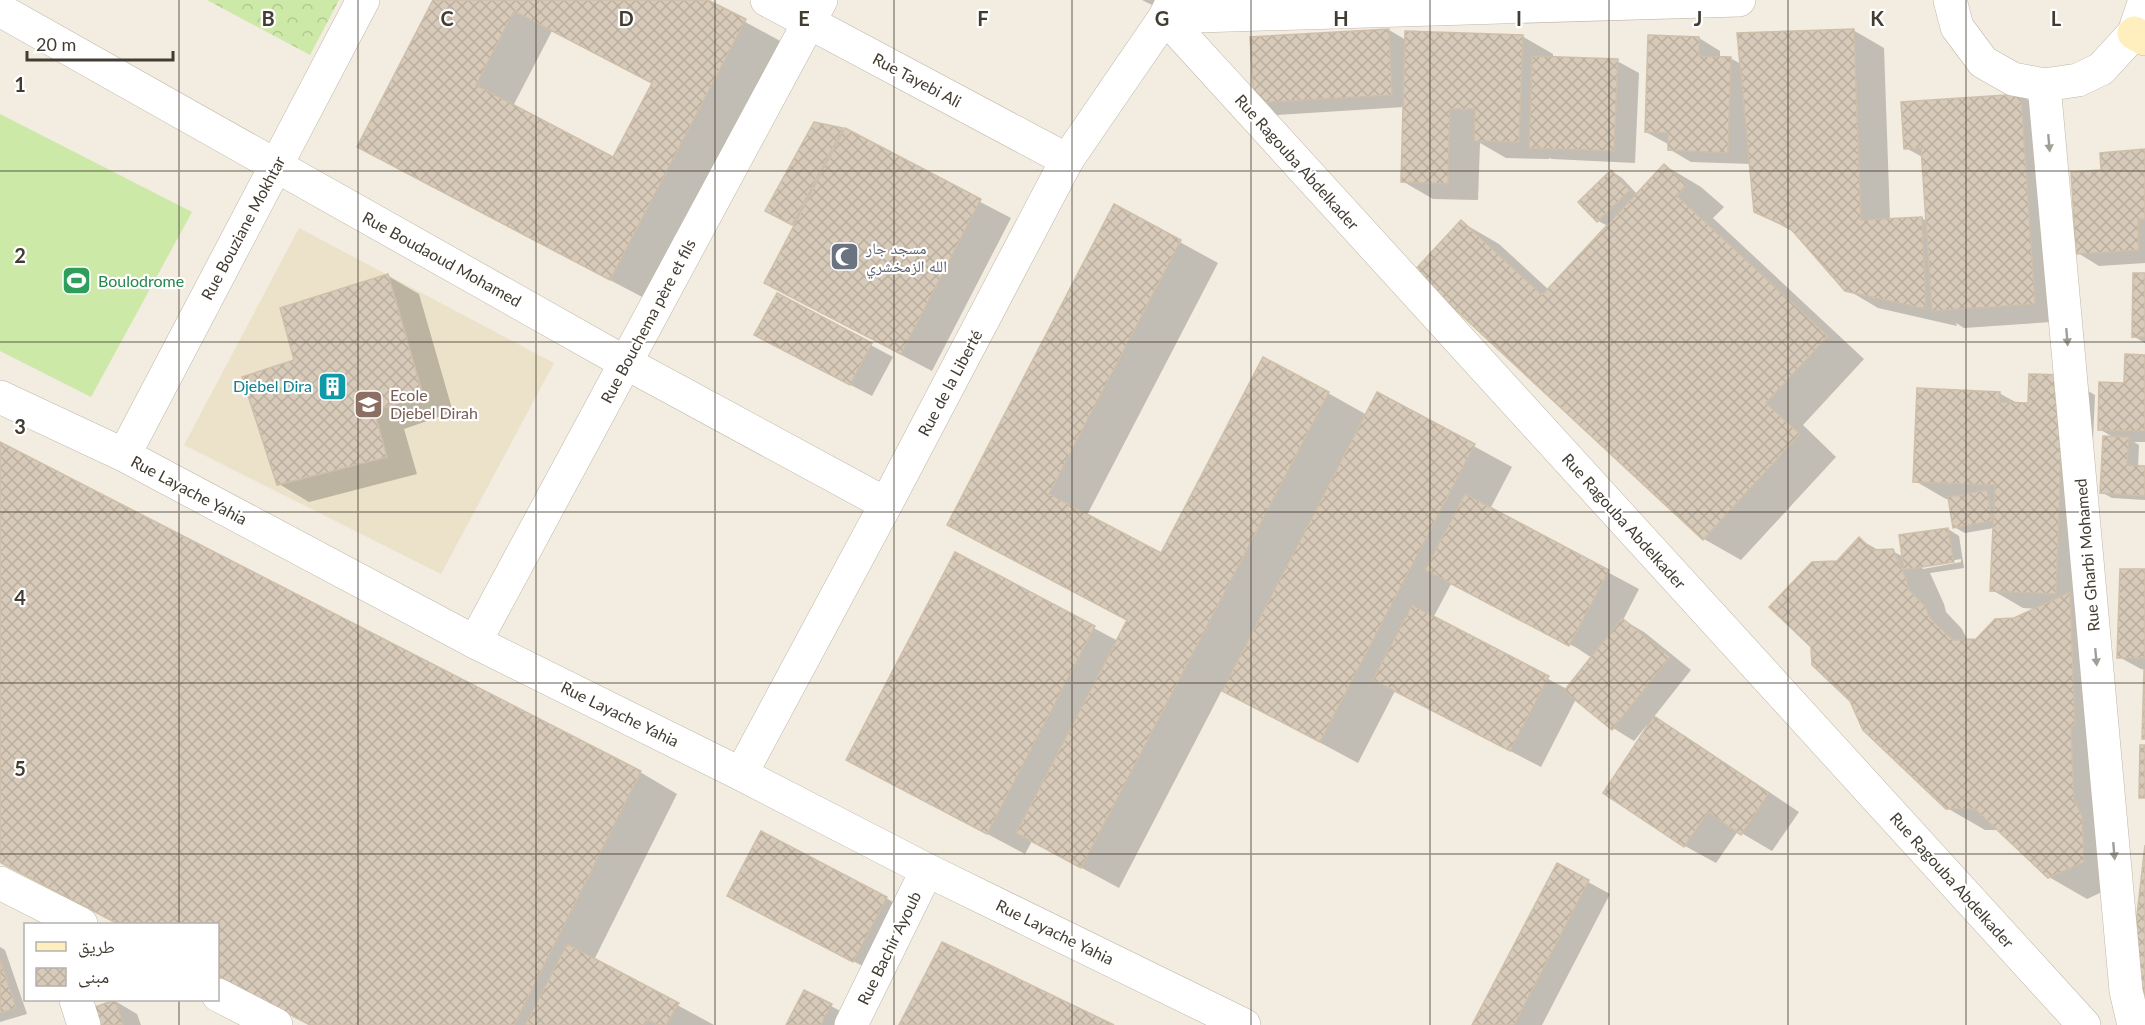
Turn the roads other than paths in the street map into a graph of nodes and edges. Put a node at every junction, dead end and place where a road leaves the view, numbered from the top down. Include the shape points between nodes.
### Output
1 (363, 0) edge
2 (767, 0) edge
3 (1739, 0) edge
4 (1950, 0) edge
5 (2145, 0) edge
6 (1169, 8) edge
7 (0, 10) edge
8 (815, 11) edge
9 (2139, 36) edge
10 (2044, 85) junction
11 (1067, 159) junction
12 (275, 166) junction
13 (626, 363) junction
14 (0, 398) edge
15 (124, 455) junction
16 (886, 504) junction
17 (475, 642) junction
18 (741, 774) junction
19 (927, 870) junction
20 (0, 883) edge
21 (50, 916) edge
22 (77, 923) edge
23 (219, 996) edge
24 (77, 1001) edge
25 (84, 1025) edge
26 (276, 1025) edge
27 (851, 1025) edge
28 (1244, 1025) edge
29 (2084, 1025) edge
30 (2134, 1025) edge

1 - 12 street, Rue Bouziane Mokhtar
2 - 8 street, Rue Tayebi Ali
3 - 6 street
4 - 10 street via 1957,27 1983,62 2013,79
5 - 9 street
6 - 11 street, Rue de la Liberté
6 - 29 street, Rue Ragouba Abdelkader
7 - 12 street, Rue Boudaoud Mohamed
8 - 11 street, Rue Tayebi Ali
8 - 13 street, Rue Bouchema père et fils
9 - 10 street via 2101,69 2078,80
10 -> 30 street, Rue Gharbi Mohamed via 2125,979
11 - 16 street, Rue de la Liberté
12 - 13 street, Rue Boudaoud Mohamed
12 - 15 street, Rue Bouziane Mokhtar
13 - 16 street, Rue Boudaoud Mohamed
13 - 17 street, Rue Bouchema père et fils
14 - 15 street, Rue Layache Yahia
15 - 17 street, Rue Layache Yahia
16 - 18 street, Rue de la Liberté
17 - 18 street, Rue Layache Yahia
18 - 19 street, Rue Layache Yahia
19 - 27 street, Rue Bachir Ayoub
19 - 28 street, Rue Layache Yahia
20 - 21 street
21 - 22 street
23 - 26 street
24 - 25 street

